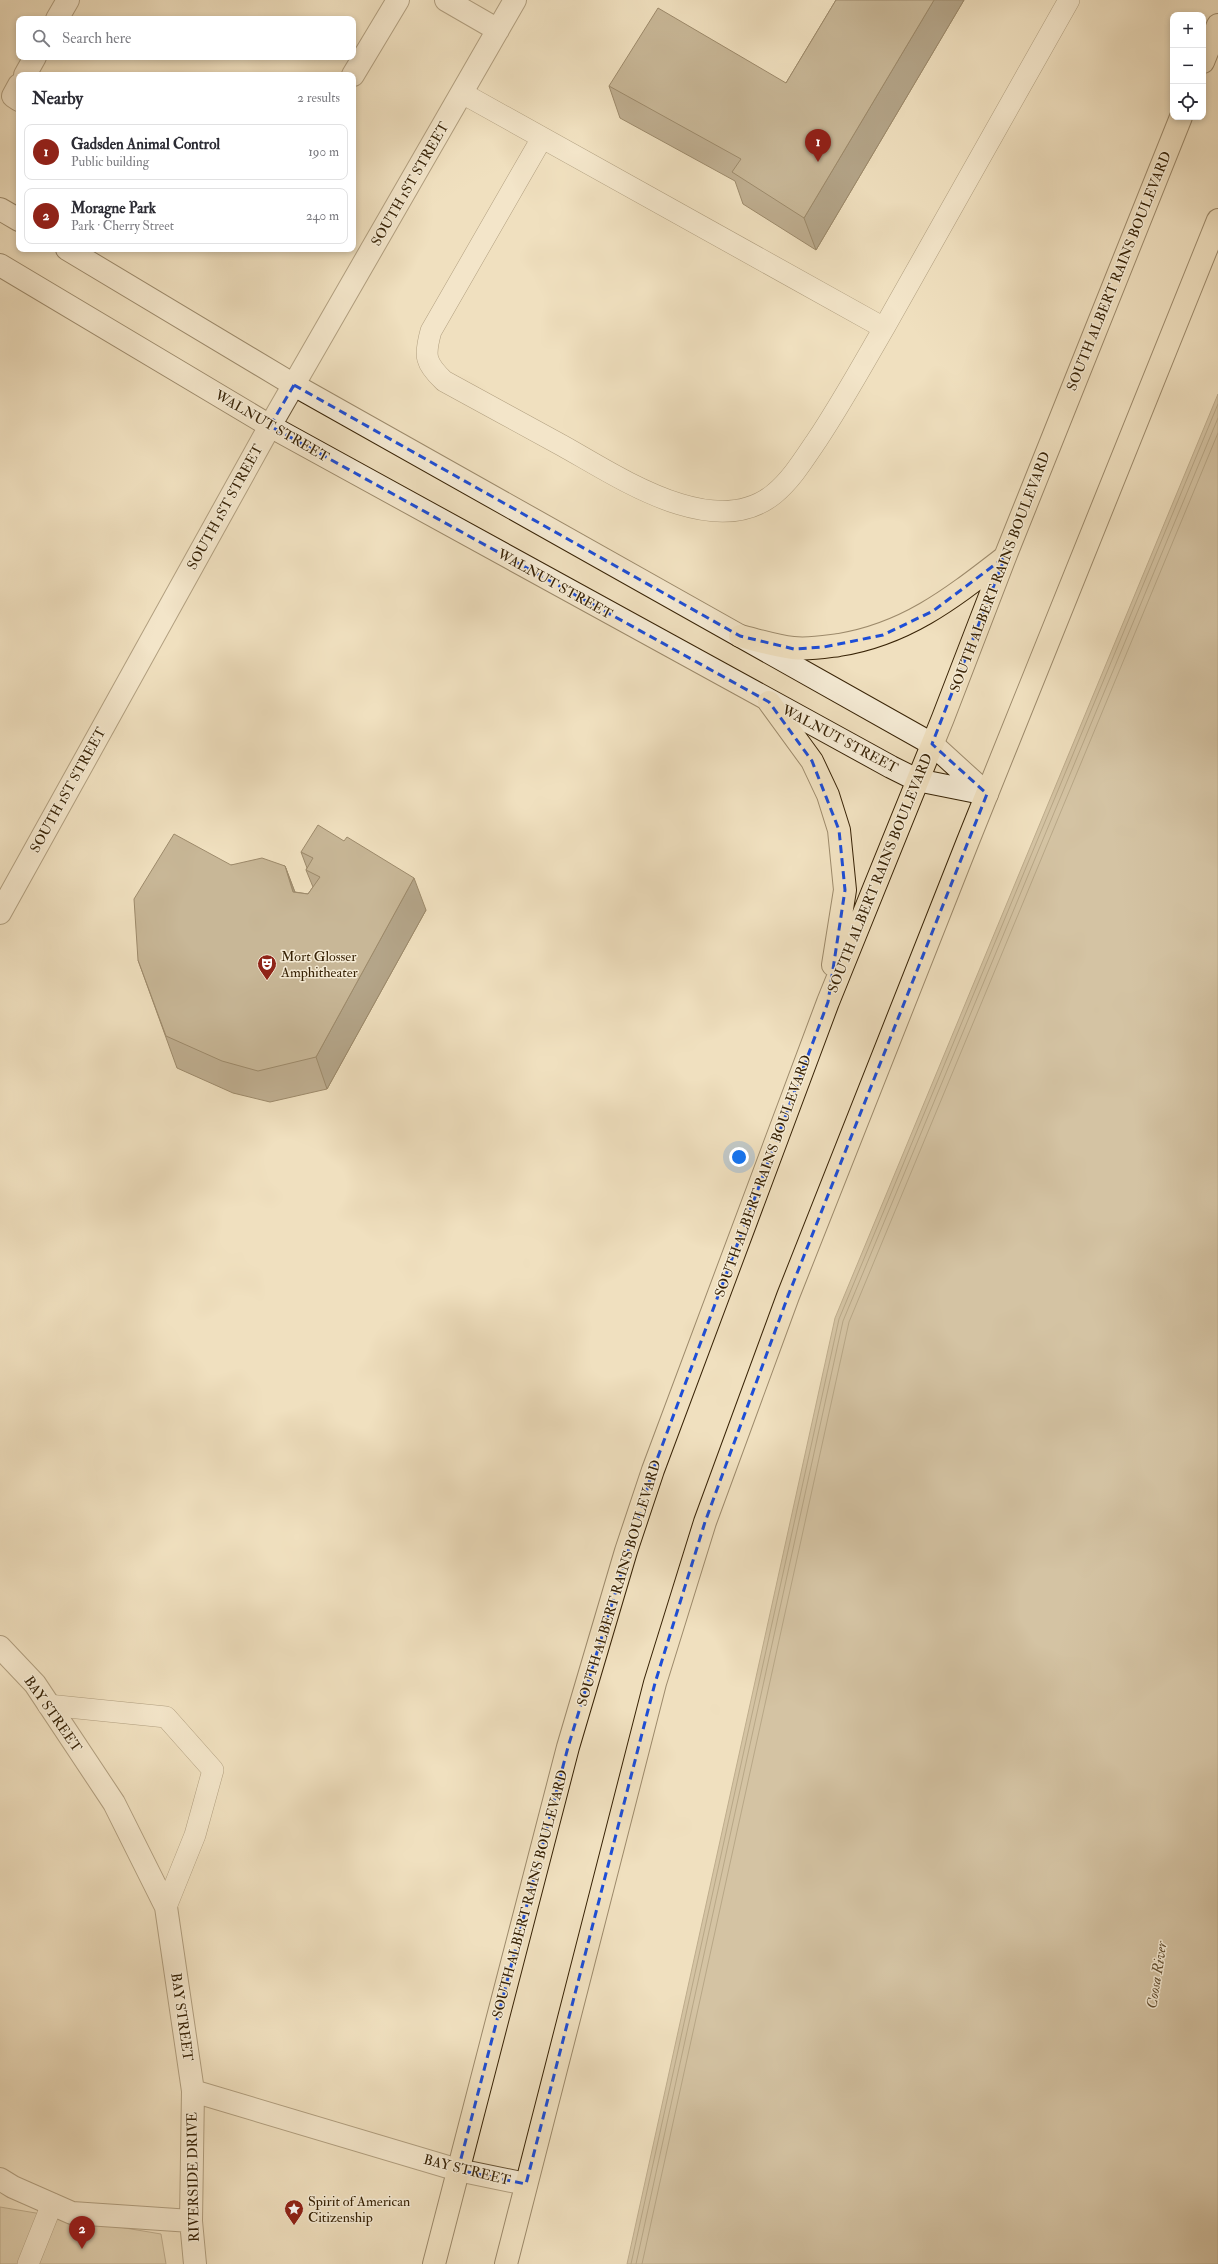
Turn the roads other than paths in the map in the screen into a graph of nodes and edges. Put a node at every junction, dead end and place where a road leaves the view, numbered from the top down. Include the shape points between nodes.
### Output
1 (68, 0) edge
2 (398, 0) edge
3 (446, 0) edge
4 (515, 0) edge
5 (1069, 0) edge
6 (59, 16) edge
7 (1218, 25) edge
8 (498, 30) junction
9 (1206, 55) edge
10 (33, 60) edge
11 (27, 72) edge
12 (355, 72) edge
13 (462, 93) junction
14 (1180, 120) edge
15 (542, 138) junction
16 (0, 209) edge
17 (16, 218) edge
18 (1218, 220) edge
19 (72, 252) edge
20 (0, 265) edge
21 (884, 328) junction
22 (294, 385) junction
23 (270, 426) junction
24 (1005, 557) junction
25 (740, 636) junction
26 (769, 702) junction
27 (932, 744) junction
28 (917, 780) junction
29 (987, 794) junction
30 (0, 913) edge
31 (828, 1002) junction
32 (0, 1647) edge
33 (48, 1705) junction
34 (166, 1907) junction
35 (193, 2091) junction
36 (458, 2170) junction
37 (0, 2179) edge
38 (526, 2184) junction
39 (52, 2204) junction
40 (191, 2221) junction
41 (28, 2264) edge
42 (195, 2264) edge
43 (434, 2264) edge
44 (506, 2264) edge

1 - 6 street
2 - 12 street
3 - 8 street
4 - 8 street, SOUTH 1ST STREET
5 - 21 lane
7 - 9 main road
8 - 13 street, SOUTH 1ST STREET
10 - 11 street
13 - 15 lane
13 - 22 street, SOUTH 1ST STREET
14 - 24 main road, SOUTH ALBERT RAINS BOULEVARD
15 - 21 lane
15 - 21 lane via 431,331 426,346 426,357 431,369 444,381 653,496 714,511 740,510 758,504 774,494 797,470
16 - 17 street
18 - 29 main road
19 - 22 street
20 - 23 street, WALNUT STREET
22 - 23 street, SOUTH 1ST STREET
22 - 25 street
23 - 26 street, WALNUT STREET
23 - 30 street, SOUTH 1ST STREET
24 - 25 main road via 933,611 883,635 839,645 794,649
24 - 27 main road, SOUTH ALBERT RAINS BOULEVARD
25 - 27 street
26 - 28 street, WALNUT STREET
26 - 31 main road via 812,762 828,795 839,830 845,890
27 - 28 main road, SOUTH ALBERT RAINS BOULEVARD
27 - 29 street
28 - 29 street, WALNUT STREET
28 - 31 main road, SOUTH ALBERT RAINS BOULEVARD
29 - 38 main road via 788,1296 706,1522 655,1683
31 - 36 main road, SOUTH ALBERT RAINS BOULEVARD via 653,1470 626,1551 568,1747
32 - 33 street, BAY STREET via 35,1684
33 - 34 street, BAY STREET via 114,1803
33 - 34 lane via 166,1717 213,1770 195,1835
34 - 35 street, BAY STREET
35 - 36 street, BAY STREET
35 - 40 street, RIVERSIDE DRIVE
36 - 38 street, BAY STREET
36 - 43 main road, SOUTH ALBERT RAINS BOULEVARD
37 - 39 street
38 - 44 main road
39 - 40 street via 72,2214
39 - 41 lane
40 - 42 street, RIVERSIDE DRIVE

